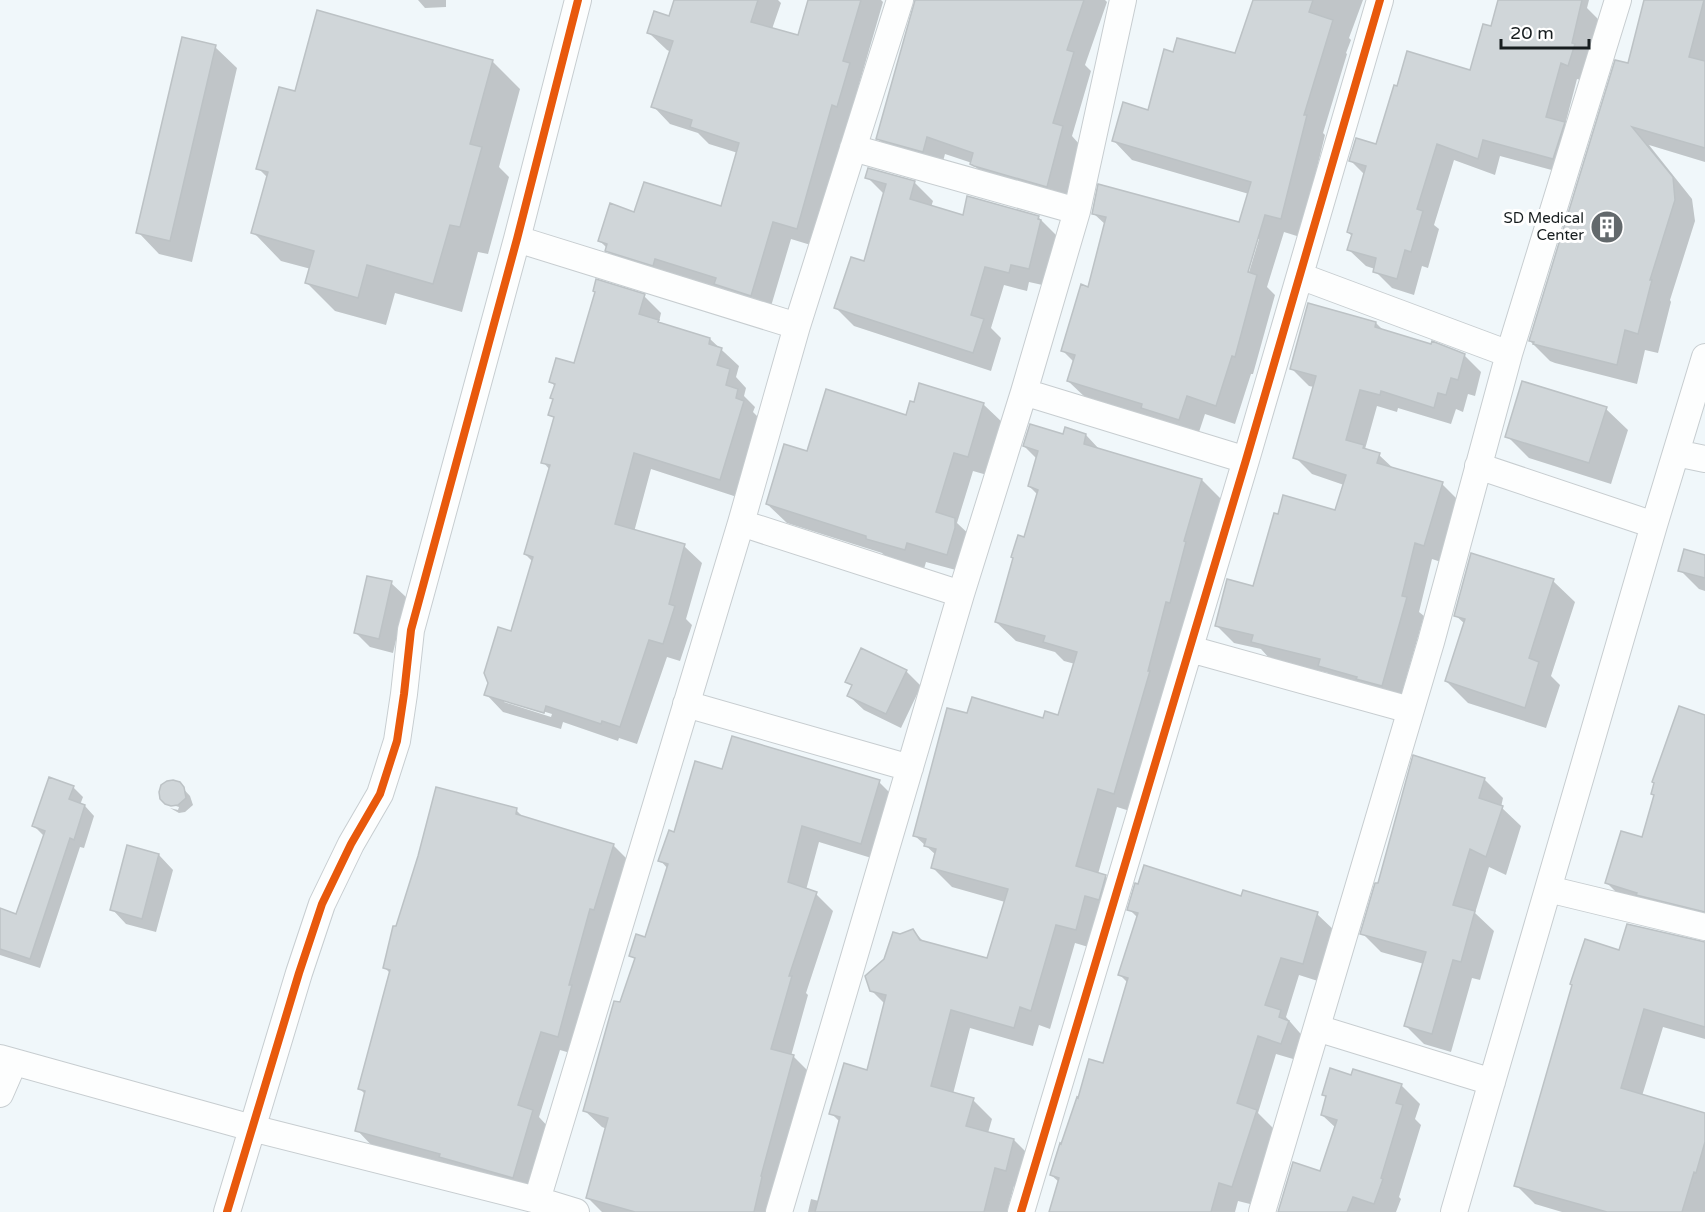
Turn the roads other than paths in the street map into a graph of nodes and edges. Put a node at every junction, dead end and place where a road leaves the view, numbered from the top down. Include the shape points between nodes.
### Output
1 (578, 0) edge
2 (900, 0) edge
3 (1123, 0) edge
4 (1380, 0) edge
5 (1618, 0) edge
6 (853, 148) junction
7 (1077, 211) junction
8 (517, 239) junction
9 (1300, 276) junction
10 (797, 326) junction
11 (1509, 354) junction
12 (1705, 357) edge
13 (1024, 392) junction
14 (1676, 453) junction
15 (1705, 459) edge
16 (1246, 460) junction
17 (1478, 466) junction
18 (741, 523) junction
19 (1654, 525) junction
20 (961, 594) junction
21 (1190, 649) junction
22 (686, 704) junction
23 (1410, 710) junction
24 (910, 768) junction
25 (1548, 889) junction
26 (1705, 927) edge
27 (1317, 1028) junction
28 (7, 1060) edge
29 (1492, 1082) junction
30 (0, 1094) edge
31 (252, 1128) junction
32 (537, 1200) junction
33 (227, 1212) edge
34 (576, 1212) edge
35 (779, 1212) edge
36 (1021, 1212) edge
37 (1262, 1212) edge
38 (1454, 1212) edge

1 - 8 street
2 - 6 street
3 - 7 street
4 - 9 street
5 - 11 street
6 - 7 street
6 - 10 street
7 - 13 street
8 - 10 street
8 - 31 street via 411,630 397,741 380,794 322,904
9 - 11 street
9 - 16 street
10 - 18 street
11 - 17 street
12 - 14 street
13 - 16 street
13 - 20 street
14 - 15 street
14 - 19 street
16 - 21 street
17 - 19 street
17 - 23 street
18 - 20 street
18 - 22 street
19 - 25 street
20 - 24 street
21 - 23 street
21 - 36 street
22 - 24 street
22 - 32 street
23 - 27 street
24 - 35 street
25 - 26 street
25 - 29 street
27 - 29 street
27 - 37 street
28 - 30 street
28 - 31 street
29 - 38 street
31 - 32 street
31 - 33 street
32 - 34 street

